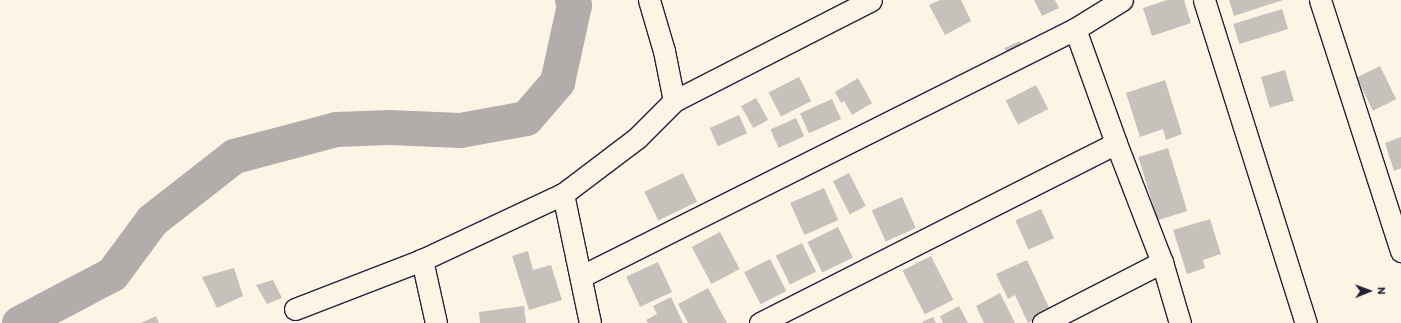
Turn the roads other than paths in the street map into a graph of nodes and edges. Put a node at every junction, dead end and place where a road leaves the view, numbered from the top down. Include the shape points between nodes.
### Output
1 (649, 0) edge
2 (871, 0) edge
3 (1122, 0) edge
4 (1204, 0) edge
5 (1320, 0) edge
6 (1075, 29) junction
7 (674, 101) junction
8 (1116, 143) junction
9 (563, 194) junction
10 (1401, 251) edge
11 (422, 260) junction
12 (1162, 262) junction
13 (582, 276) junction
14 (294, 309) dead end
15 (436, 323) edge
16 (590, 323) edge
17 (760, 323) edge
18 (1043, 323) edge
19 (1180, 323) edge
20 (1306, 323) edge

1 - 7 street via 664,51
2 - 7 street
3 - 6 street
4 - 20 street
5 - 10 street
6 - 8 street
6 - 13 street
7 - 9 street via 637,138
8 - 12 street
8 - 17 street
9 - 11 street
9 - 13 street
11 - 14 street
11 - 15 street
12 - 18 street
12 - 19 street
13 - 16 street

